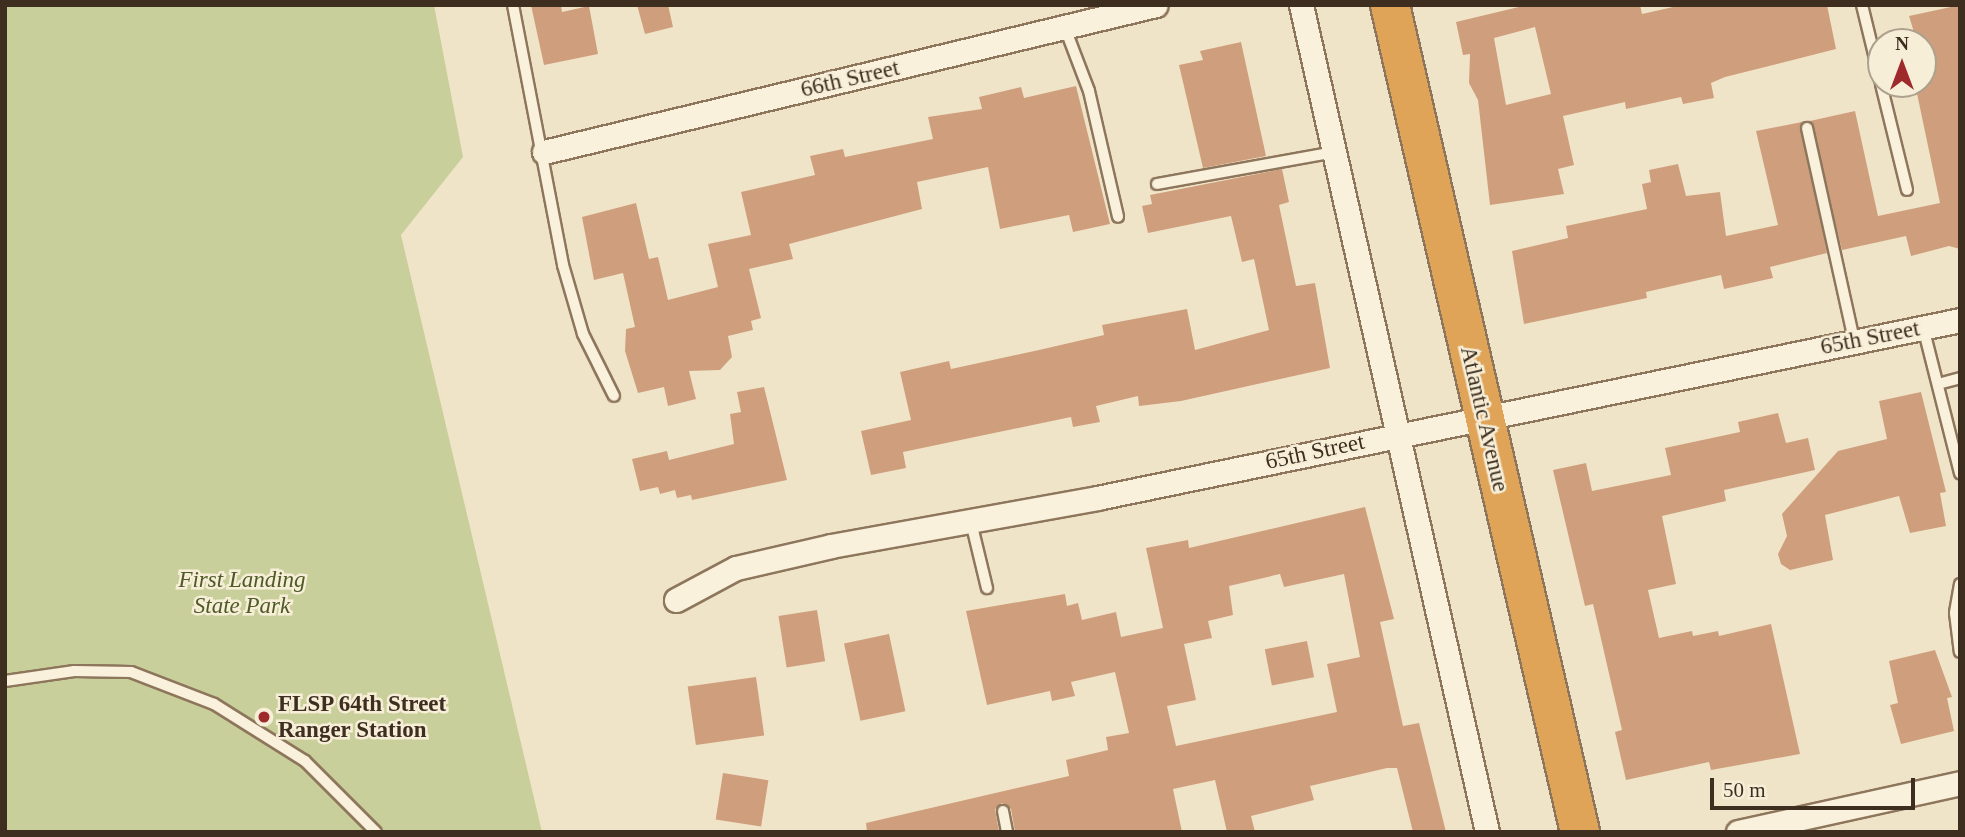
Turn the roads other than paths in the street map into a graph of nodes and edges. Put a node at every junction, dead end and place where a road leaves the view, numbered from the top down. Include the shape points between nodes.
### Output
1 (513, 5) edge
2 (1156, 5) edge
3 (1301, 5) edge
4 (1390, 5) edge
5 (1862, 5) edge
6 (1065, 28) junction
7 (1868, 28) edge
8 (1885, 98) edge
9 (1807, 128) dead end
10 (544, 152) junction
11 (1334, 152) junction
12 (1157, 184) dead end
13 (1907, 190) dead end
14 (1118, 217) dead end
15 (1960, 320) edge
16 (1923, 327) junction
17 (1854, 340) junction
18 (1960, 378) edge
19 (1938, 384) junction
20 (614, 396) dead end
21 (1484, 416) junction
22 (1398, 434) junction
23 (1960, 473) edge
24 (971, 522) junction
25 (1960, 584) edge
26 (987, 588) dead end
27 (676, 600) dead end
28 (1960, 652) edge
29 (5, 681) edge
30 (1960, 783) edge
31 (1003, 811) dead end
32 (376, 832) edge
33 (1007, 832) edge
34 (1487, 832) edge
35 (1580, 832) edge
36 (1738, 832) edge

1 - 10 lane
2 - 6 street, 66th Street
3 - 11 street
4 - 21 highway, Atlantic Avenue
5 - 7 lane
6 - 10 street, 66th Street
6 - 14 lane via 1089,91
8 - 13 lane
9 - 17 lane
10 - 20 lane via 563,265 580,323
11 - 12 lane
11 - 22 street
15 - 16 street, 65th Street
16 - 17 street, 65th Street
16 - 19 lane
17 - 21 street, 65th Street
18 - 19 lane
19 - 23 lane
21 - 22 street, 65th Street
21 - 35 highway, Atlantic Avenue
22 - 24 street, 65th Street
22 - 34 street
24 - 26 lane
24 - 27 street, 65th Street via 736,568
25 - 28 lane via 1955,613
29 - 32 lane via 74,671 131,672 214,704 304,761
30 - 36 street
31 - 33 lane

